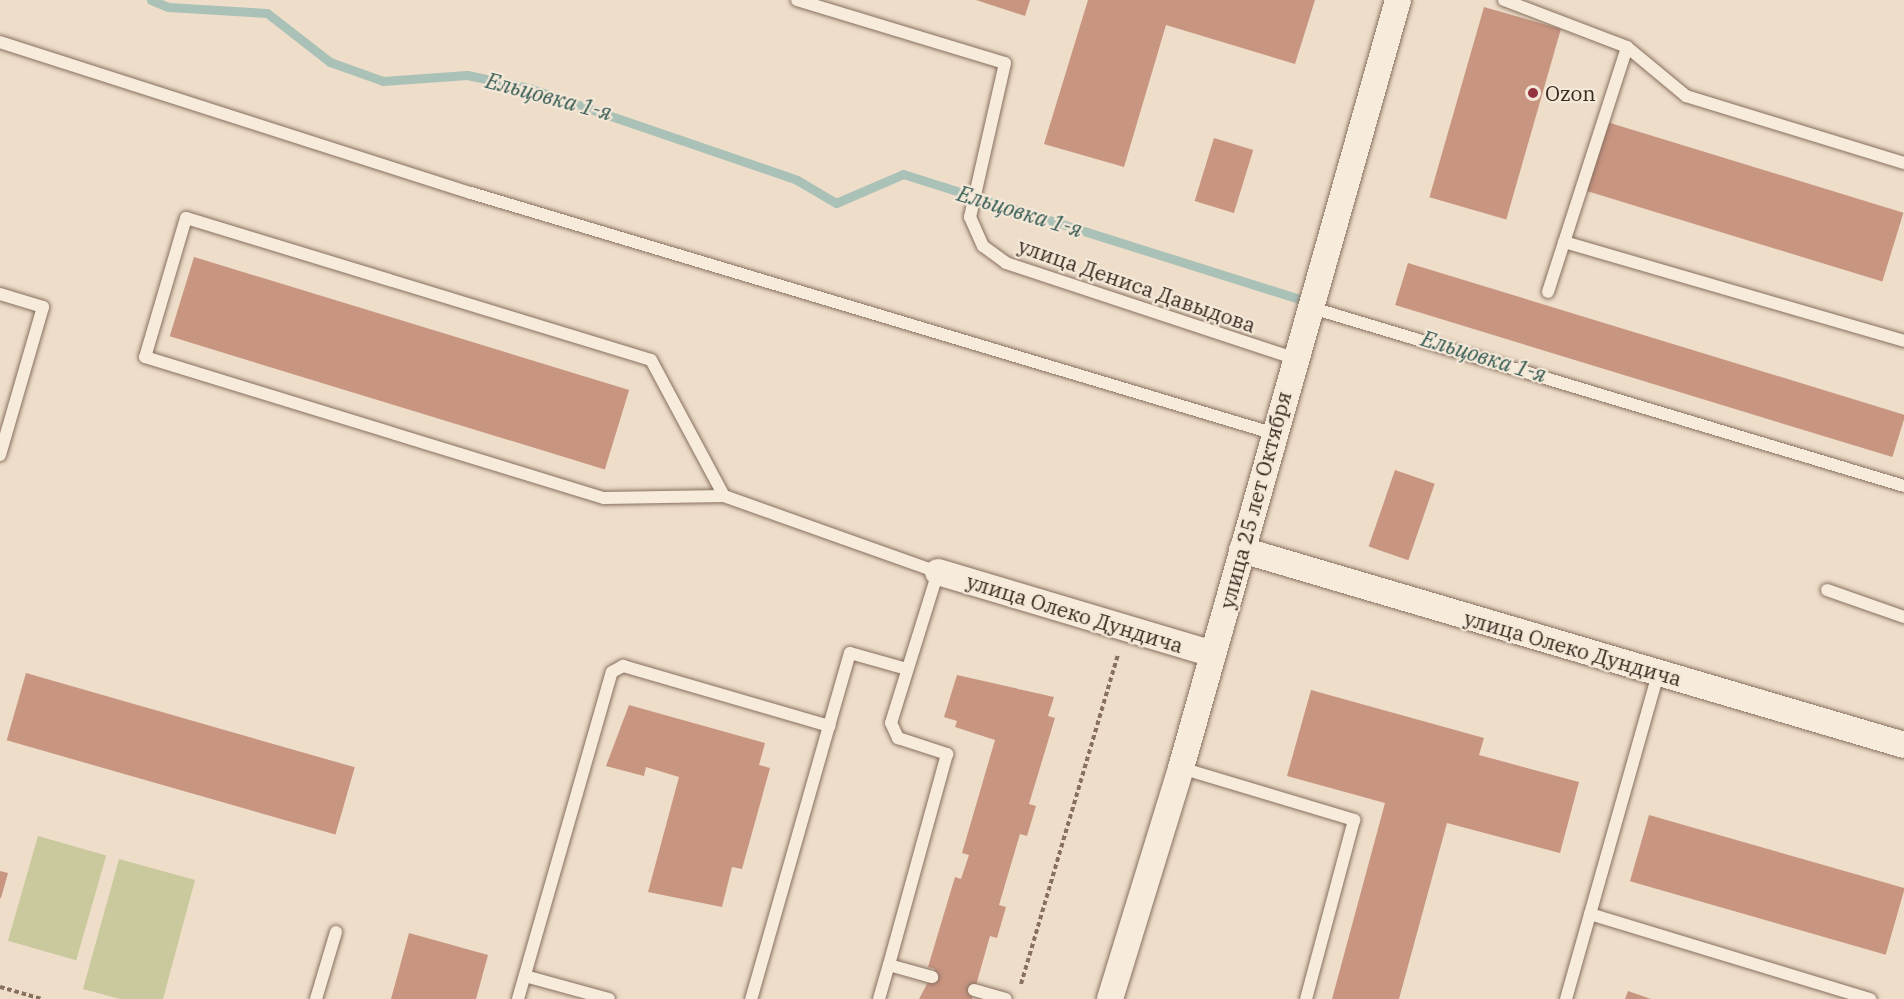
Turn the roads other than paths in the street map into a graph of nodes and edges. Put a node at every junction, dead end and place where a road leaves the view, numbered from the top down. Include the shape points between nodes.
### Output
1 (797, 0) edge
2 (1398, 0) edge
3 (1504, 0) edge
4 (0, 42) edge
5 (1627, 46) junction
6 (1904, 163) edge
7 (1564, 242) junction
8 (1548, 292) dead end
9 (0, 294) edge
10 (1309, 307) junction
11 (1904, 341) edge
12 (1294, 358) junction
13 (1272, 433) junction
14 (0, 455) edge
15 (1904, 486) edge
16 (724, 496) junction
17 (1242, 550) junction
18 (938, 572) junction
19 (1827, 590) dead end
20 (1904, 617) edge
21 (1213, 654) junction
22 (907, 669) junction
23 (1658, 673) junction
24 (829, 726) junction
25 (1904, 745) edge
26 (1181, 768) junction
27 (1590, 914) junction
28 (336, 932) dead end
29 (890, 965) junction
30 (525, 976) junction
31 (932, 977) dead end
32 (974, 990) dead end
33 (316, 999) edge
34 (518, 999) edge
35 (609, 999) edge
36 (751, 999) edge
37 (879, 999) edge
38 (1006, 999) edge
39 (1110, 999) edge
40 (1306, 999) edge
41 (1566, 999) edge
42 (1870, 999) edge

1 - 12 lane, улица Дениса Давыдова via 1005,63 970,218 983,246 1006,263
2 - 10 street, улица 25 лет Октября
3 - 5 lane
4 - 13 lane via 471,193
5 - 6 lane via 1686,96
5 - 7 lane
7 - 8 lane
7 - 11 lane
9 - 14 lane via 43,307
10 - 12 street, улица 25 лет Октября
10 - 15 lane
12 - 13 street, улица 25 лет Октября
13 - 17 street, улица 25 лет Октября
16 - 16 lane via 604,498 145,357 186,218 651,360
16 - 18 lane
17 - 21 street, улица 25 лет Октября
17 - 23 street, улица Олеко Дундича
18 - 21 street, улица Олеко Дундича
18 - 22 lane
19 - 20 lane
21 - 26 street, улица 25 лет Октября
22 - 24 lane via 850,653
22 - 29 lane via 891,732 947,754
23 - 25 street, улица Олеко Дундича
23 - 27 lane
24 - 30 lane via 616,667
24 - 36 lane
26 - 39 street, улица 25 лет Октября
26 - 40 lane via 1354,820
27 - 41 lane
27 - 42 lane
28 - 33 lane
29 - 31 lane
29 - 37 lane
30 - 34 lane
30 - 35 lane
32 - 38 lane

